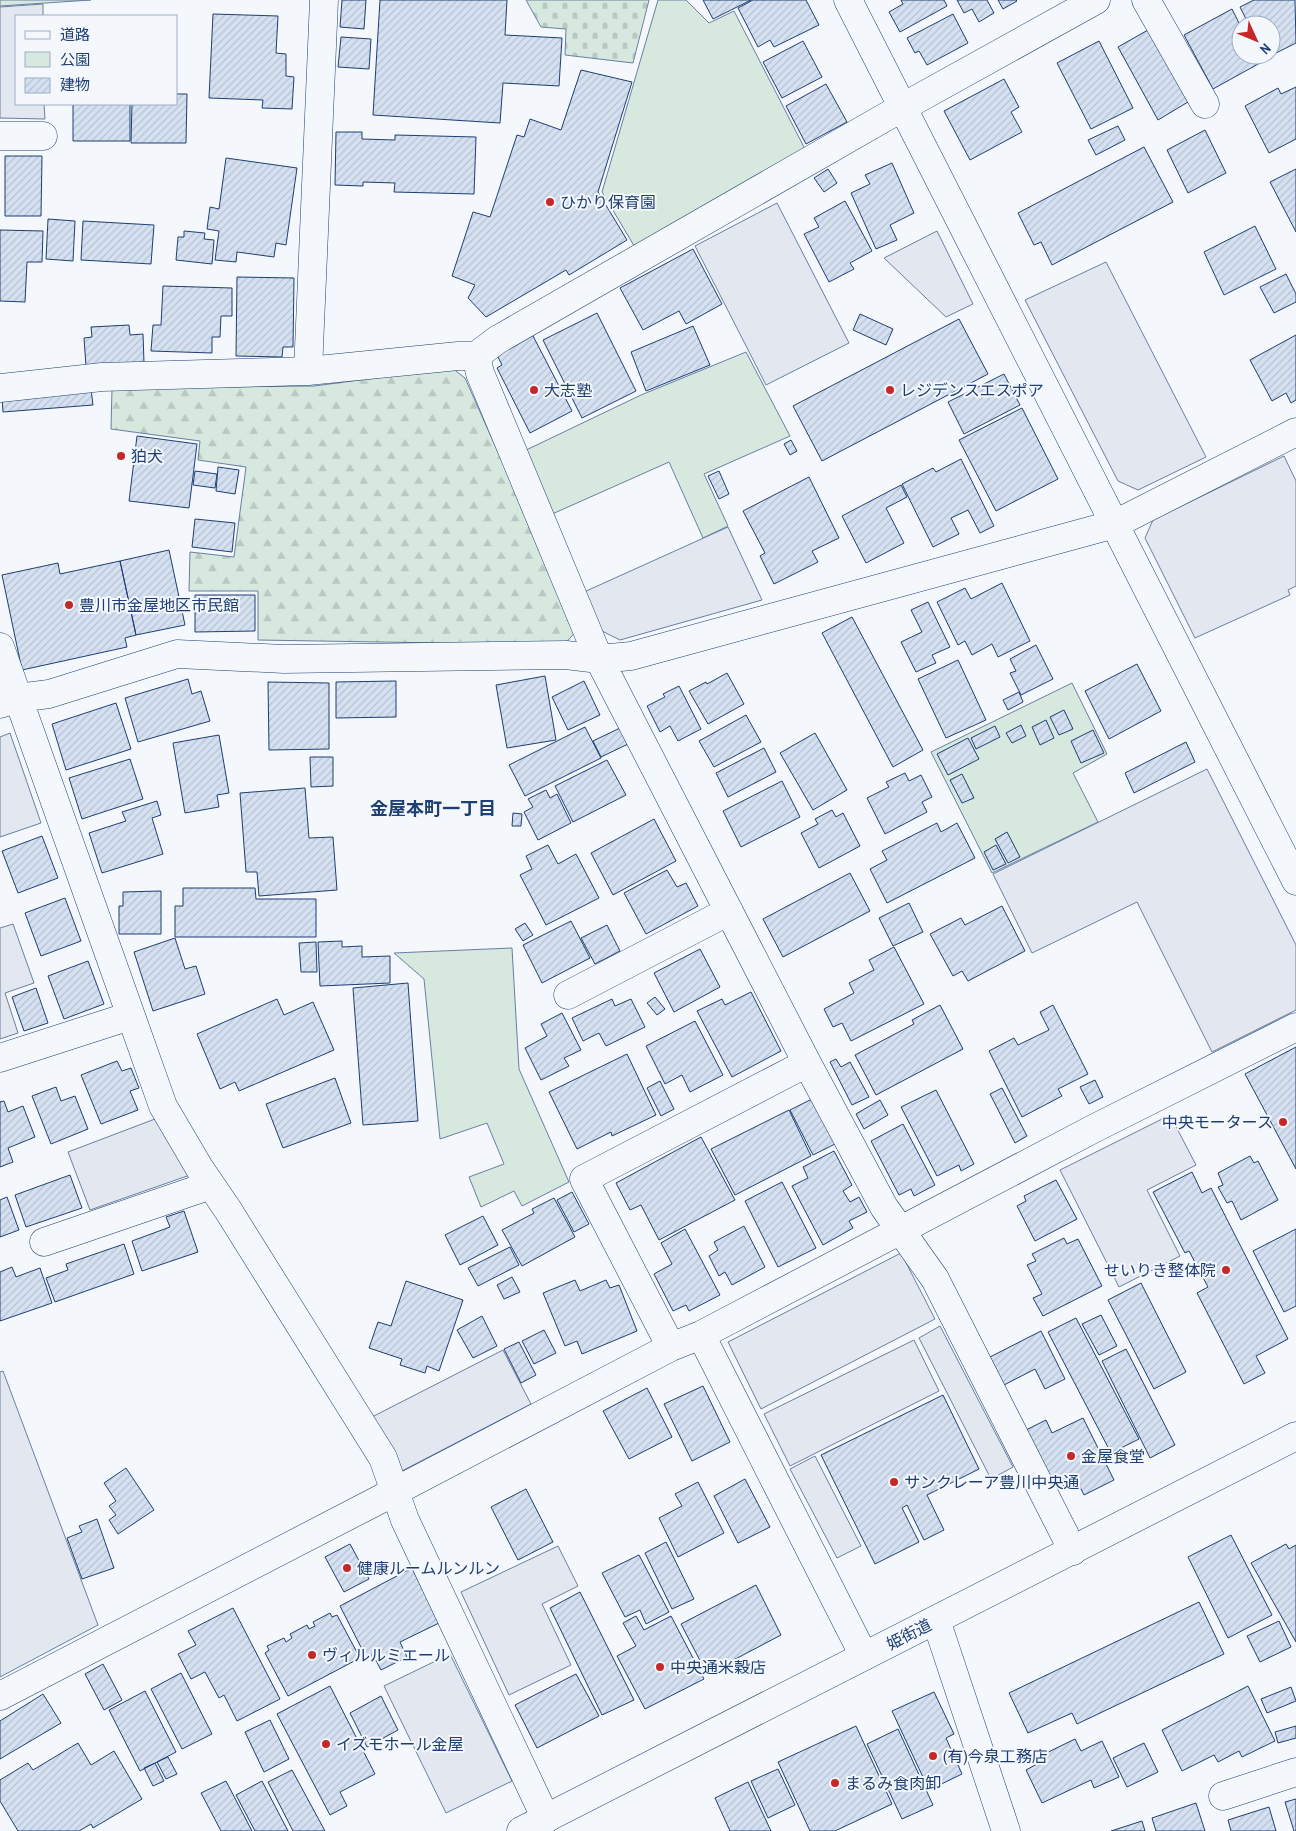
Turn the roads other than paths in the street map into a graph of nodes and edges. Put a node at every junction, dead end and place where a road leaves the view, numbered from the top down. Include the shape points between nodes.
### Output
1 (324, 0) edge
2 (848, 0) edge
3 (1096, 0) edge
4 (1146, 0) edge
5 (1205, 104) dead end
6 (903, 108) junction
7 (0, 136) edge
8 (43, 136) dead end
9 (476, 356) junction
10 (308, 371) junction
11 (0, 388) edge
12 (1296, 432) edge
13 (1115, 524) junction
14 (0, 647) edge
15 (599, 658) junction
16 (9, 701) edge
17 (1296, 881) edge
18 (730, 911) junction
19 (568, 995) dead end
20 (130, 1016) junction
21 (1296, 1027) edge
22 (0, 1058) edge
23 (807, 1063) junction
24 (211, 1185) junction
25 (900, 1230) junction
26 (44, 1242) dead end
27 (701, 1335) junction
28 (671, 1347) junction
29 (1294, 1442) edge
30 (396, 1491) junction
31 (1073, 1551) junction
32 (936, 1620) junction
33 (864, 1656) junction
34 (0, 1696) edge
35 (1296, 1772) edge
36 (1223, 1796) dead end
37 (546, 1819) junction
38 (521, 1831) edge
39 (1006, 1831) edge

1 - 10 street
2 - 6 street
3 - 6 street
4 - 5 street
6 - 9 street via 497,340
6 - 13 street
7 - 8 street
9 - 10 street
9 - 15 street via 480,373
10 - 11 street via 102,377
12 - 13 street
13 - 15 street via 631,656
13 - 17 street
14 - 16 street
15 - 16 street via 566,655 284,659 177,654 49,694
15 - 18 street
16 - 20 street
18 - 19 street
18 - 23 street
20 - 22 street
20 - 24 street via 163,1106
21 - 25 street
23 - 25 street via 884,1207
23 - 28 street via 584,1179
24 - 26 street
24 - 30 street via 383,1458
25 - 27 street
25 - 31 street via 935,1280
27 - 28 street
27 - 33 street
28 - 30 street
29 - 31 street, 姫街道
30 - 34 street
30 - 37 street via 405,1520
31 - 32 street, 姫街道
32 - 33 street, 姫街道
32 - 39 street
33 - 37 street, 姫街道
35 - 36 street
37 - 38 street, 姫街道

